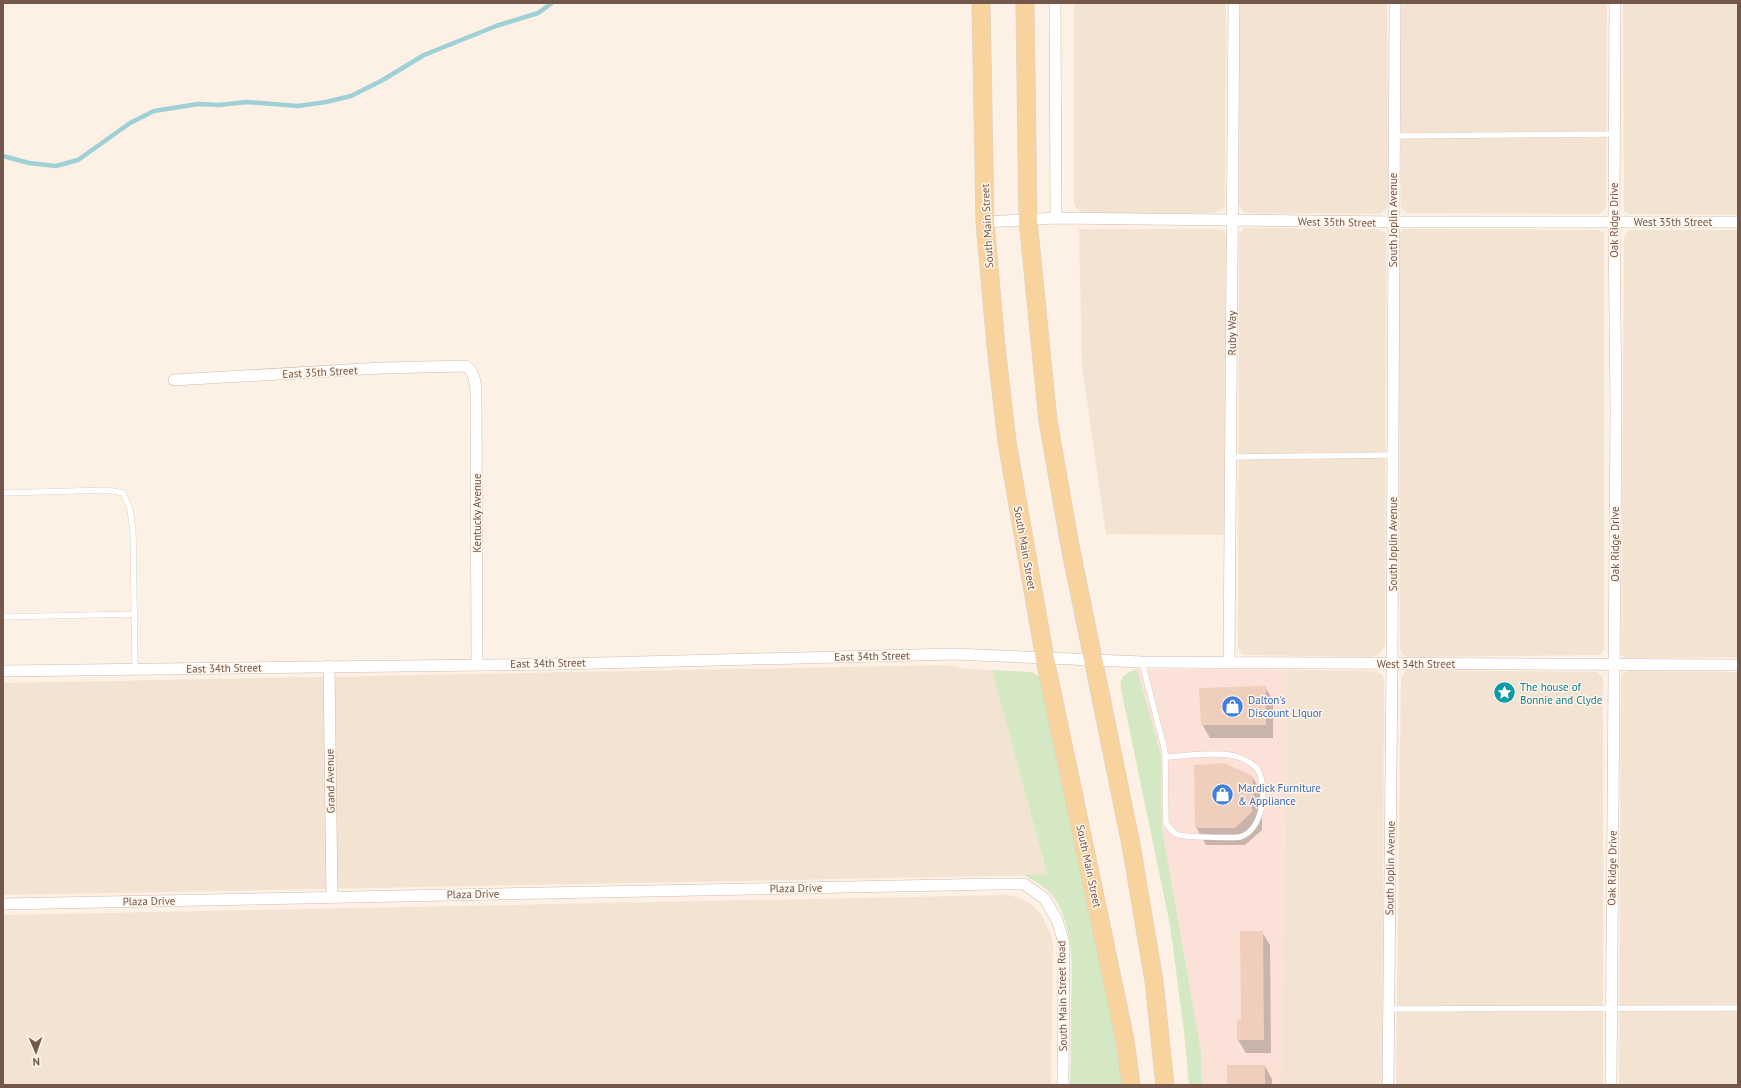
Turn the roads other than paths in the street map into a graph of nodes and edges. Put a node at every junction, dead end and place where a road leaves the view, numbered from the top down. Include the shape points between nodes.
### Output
1 (981, 3) edge
2 (1025, 3) edge
3 (1055, 3) edge
4 (1234, 3) edge
5 (1395, 3) edge
6 (1615, 3) edge
7 (1614, 134) junction
8 (1394, 136) junction
9 (1056, 218) junction
10 (1028, 220) junction
11 (1233, 220) junction
12 (985, 222) junction
13 (1393, 222) junction
14 (1614, 222) junction
15 (1738, 222) edge
16 (465, 366) joint
17 (174, 380) dead end
18 (1393, 455) junction
19 (1231, 457) junction
20 (3, 493) edge
21 (135, 614) junction
22 (3, 617) edge
23 (1045, 659) junction
24 (1093, 660) junction
25 (1142, 662) junction
26 (1229, 663) junction
27 (477, 664) junction
28 (1392, 664) junction
29 (1614, 665) junction
30 (1738, 665) edge
31 (329, 666) junction
32 (135, 669) junction
33 (3, 671) edge
34 (1165, 757) junction
35 (942, 885) joint
36 (332, 897) junction
37 (3, 904) edge
38 (1738, 1008) edge
39 (1389, 1009) junction
40 (1611, 1009) junction
41 (1063, 1085) edge
42 (1131, 1085) edge
43 (1166, 1085) edge
44 (1388, 1085) edge
45 (1611, 1085) edge

1 - 12 main road, South Main Street
2 - 10 main road
3 - 9 street
4 - 11 street, Ruby Way
5 - 8 street, South Joplin Avenue
6 - 7 street, Oak Ridge Drive
7 - 8 lane
7 - 14 street, Oak Ridge Drive
8 - 13 street, South Joplin Avenue
9 - 10 street, West 35th Street
9 - 11 street, West 35th Street
10 - 12 street, West 35th Street
10 - 24 main road via 1048,421
11 - 13 street, West 35th Street
11 - 19 street, Ruby Way
12 - 23 main road, South Main Street via 1007,442
13 - 14 street, West 35th Street
13 - 18 street, South Joplin Avenue
14 - 15 street, West 35th Street
14 - 29 street, Oak Ridge Drive
16 - 17 street, East 35th Street
16 - 27 street, Kentucky Avenue via 471,372 476,389
18 - 19 lane
18 - 28 street, South Joplin Avenue
19 - 26 street, Ruby Way
20 - 21 lane via 108,490 123,493 130,509 133,531
21 - 22 lane
21 - 32 lane
23 - 24 street, East 34th Street
23 - 27 street, East 34th Street via 954,654
23 - 42 main road, South Main Street via 1123,1032
24 - 25 street, West 34th Street
24 - 43 main road via 1134,860 1154,981
25 - 26 street, West 34th Street
25 - 34 lane
26 - 28 street, West 34th Street
27 - 31 street, East 34th Street
28 - 29 street, West 34th Street
28 - 39 street, South Joplin Avenue
29 - 30 street, West 34th Street
29 - 40 street, Oak Ridge Drive
31 - 32 street, East 34th Street
31 - 36 street, Grand Avenue
32 - 33 street, East 34th Street
34 - 34 lane via 1166,823 1169,829 1179,835 1240,837 1258,821 1263,795 1258,769 1238,757
35 - 36 street, Plaza Drive
35 - 41 street, South Main Street Road via 1024,884 1045,899 1057,920 1064,943
36 - 37 street, Plaza Drive
38 - 40 lane
39 - 40 lane
39 - 44 street, South Joplin Avenue
40 - 45 street, Oak Ridge Drive

